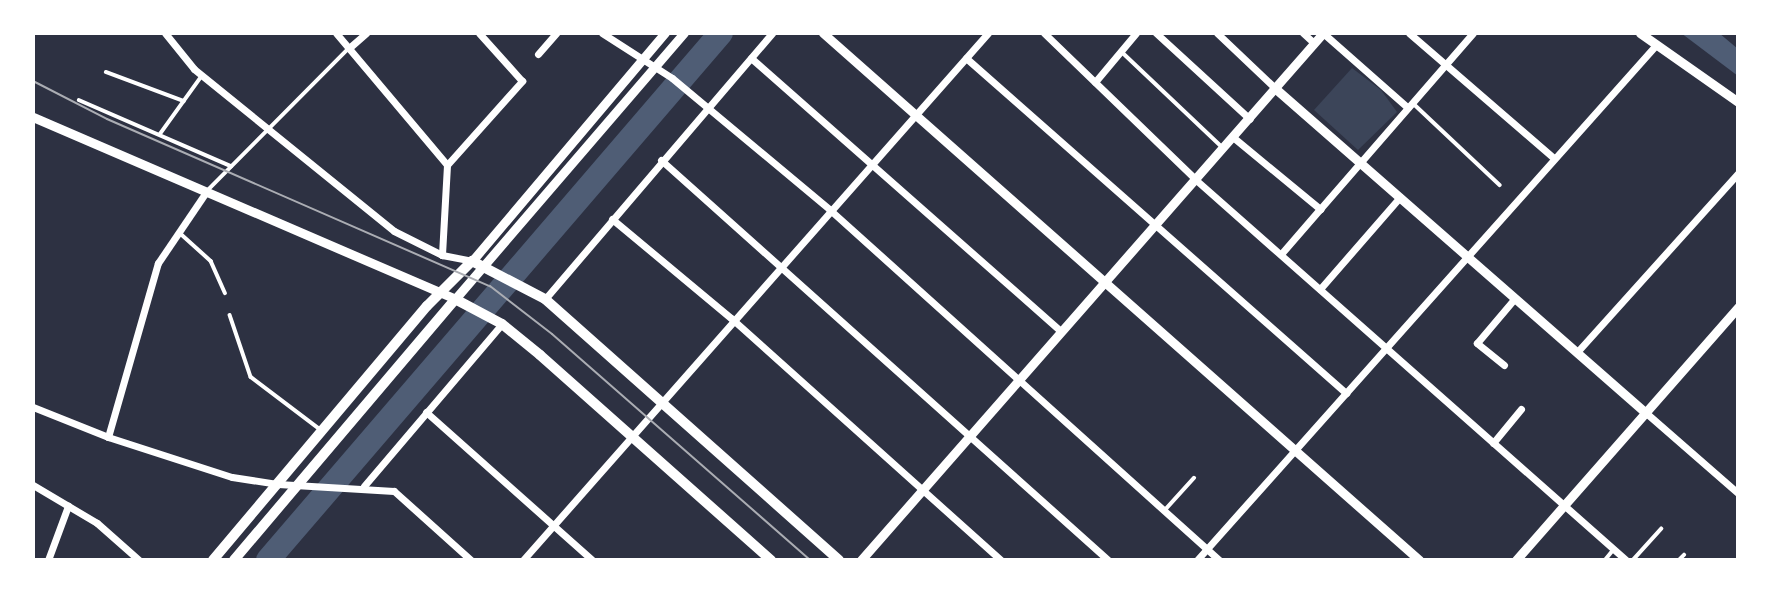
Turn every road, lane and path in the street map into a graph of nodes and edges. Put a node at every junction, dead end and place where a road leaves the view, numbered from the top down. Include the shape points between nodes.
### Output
1 (336, 33) edge
2 (366, 33) edge
3 (479, 33) edge
4 (555, 33) edge
5 (602, 33) edge
6 (664, 33) edge
7 (684, 33) edge
8 (772, 33) edge
9 (823, 33) edge
10 (988, 33) edge
11 (1044, 33) edge
12 (1136, 33) edge
13 (1156, 33) edge
14 (1217, 33) edge
15 (1303, 33) edge
16 (1323, 33) edge
17 (1409, 33) edge
18 (1473, 33) edge
19 (1640, 33) edge
20 (166, 34) edge
21 (1314, 43) junction
22 (1656, 45) junction
23 (349, 48) junction
24 (1121, 51) junction
25 (538, 54) dead end
26 (751, 58) junction
27 (966, 58) junction
28 (642, 61) junction
29 (1446, 64) junction
30 (655, 68) junction
31 (106, 72) dead end
32 (203, 76) junction
33 (1095, 82) junction
34 (1277, 90) junction
35 (79, 100) dead end
36 (184, 101) junction
37 (1738, 102) edge
38 (1410, 106) junction
39 (708, 108) junction
40 (915, 115) junction
41 (33, 117) edge
42 (1251, 120) junction
43 (267, 127) junction
44 (160, 135) junction
45 (1234, 138) junction
46 (1224, 149) junction
47 (1554, 158) junction
48 (661, 160) junction
49 (872, 162) junction
50 (1360, 164) junction
51 (231, 166) junction
52 (447, 166) junction
53 (1738, 173) edge
54 (1196, 180) junction
55 (1500, 185) dead end
56 (206, 192) junction
57 (1400, 197) junction
58 (829, 209) junction
59 (1320, 209) junction
60 (612, 219) junction
61 (1155, 227) junction
62 (180, 233) junction
63 (1281, 254) junction
64 (1467, 254) junction
65 (442, 255) junction
66 (472, 261) junction
67 (779, 265) junction
68 (486, 266) junction
69 (1106, 284) junction
70 (1320, 289) junction
71 (225, 293) dead end
72 (440, 293) junction
73 (1515, 298) junction
74 (455, 299) junction
75 (545, 299) junction
76 (1738, 307) edge
77 (230, 315) dead end
78 (732, 318) junction
79 (498, 323) junction
80 (1062, 332) junction
81 (1384, 347) junction
82 (1578, 351) junction
83 (1504, 365) dead end
84 (1019, 382) junction
85 (1346, 393) junction
86 (660, 403) junction
87 (33, 407) edge
88 (1521, 409) dead end
89 (426, 412) junction
90 (1645, 412) junction
91 (322, 432) junction
92 (970, 435) junction
93 (108, 437) junction
94 (631, 437) junction
95 (1493, 443) junction
96 (1296, 450) junction
97 (1194, 478) dead end
98 (278, 484) junction
99 (299, 484) junction
100 (33, 485) edge
101 (364, 486) junction
102 (922, 490) junction
103 (1738, 493) edge
104 (1564, 504) junction
105 (68, 506) junction
106 (1164, 510) junction
107 (554, 526) junction
108 (1661, 529) dead end
109 (1207, 549) junction
110 (1614, 549) junction
111 (1684, 555) dead end
112 (1414, 558) edge
113 (48, 560) edge
114 (139, 560) edge
115 (213, 560) edge
116 (234, 560) edge
117 (471, 560) edge
118 (523, 560) edge
119 (592, 560) edge
120 (771, 560) edge
121 (839, 560) edge
122 (862, 560) edge
123 (1000, 560) edge
124 (1108, 560) edge
125 (1197, 560) edge
126 (1219, 560) edge
127 (1516, 560) edge
128 (1605, 560) edge
129 (1626, 560) edge
130 (1633, 560) edge
131 (1679, 560) edge

1 - 23 street
2 - 23 street
3 - 52 street via 522,81
4 - 25 street
5 - 28 street
6 - 28 street
7 - 30 street
8 - 26 street
9 - 40 street
10 - 27 street
11 - 33 street
12 - 24 street
13 - 42 street
14 - 34 street
15 - 21 street
16 - 21 street
16 - 38 street
17 - 29 street
18 - 29 street
19 - 22 street
20 - 32 street
21 - 34 street
22 - 37 street
22 - 47 street
23 - 43 lane
23 - 52 street
24 - 33 street
24 - 46 lane
26 - 39 street
26 - 49 street
27 - 40 street
27 - 61 street
28 - 30 street
28 - 66 street
29 - 38 street
29 - 47 street
30 - 39 street
30 - 68 street
31 - 36 lane
32 - 36 lane
32 - 43 street
33 - 54 street
34 - 42 street
34 - 50 street
35 - 44 lane
36 - 44 lane
38 - 50 street
38 - 55 lane
39 - 48 street
39 - 58 street
40 - 49 street
40 - 69 street
41 - 56 street
42 - 45 street
43 - 51 lane
43 - 65 street via 394,231
44 - 51 lane
45 - 46 street
45 - 59 street
46 - 54 street
47 - 64 street
48 - 60 street
48 - 67 street
49 - 58 street
49 - 80 street
50 - 57 street
50 - 59 street
51 - 56 lane
52 - 65 street
53 - 82 street
54 - 61 street
54 - 63 street
56 - 62 street
56 - 72 street
57 - 64 street
57 - 70 street
58 - 67 street
58 - 84 street
59 - 63 street
60 - 75 street
60 - 78 street
61 - 69 street
61 - 85 street
62 - 71 lane via 211,261
62 - 93 street via 158,263
63 - 70 street
64 - 73 street
64 - 81 street
65 - 66 street
66 - 68 main road
66 - 72 main road
67 - 78 street
67 - 92 street
68 - 74 street
68 - 75 main road
69 - 80 street
69 - 96 street
70 - 81 street
72 - 74 street
72 - 91 main road
73 - 82 street
73 - 83 street via 1477,343
74 - 79 main road
74 - 99 main road
75 - 86 main road
76 - 90 street
77 - 91 lane via 251,377
78 - 86 street
78 - 102 street
79 - 89 street
79 - 94 main road
80 - 84 street
81 - 85 street
81 - 95 street
82 - 90 street
84 - 92 street
84 - 106 street
85 - 96 street
86 - 94 street
86 - 121 main road
87 - 93 street
88 - 95 street
89 - 101 street
89 - 107 street
90 - 103 street
90 - 104 street
91 - 98 main road
92 - 102 street
92 - 124 street
93 - 98 street via 232,477
94 - 107 street
94 - 120 main road
95 - 104 street
96 - 109 street
96 - 112 street
97 - 106 lane
98 - 99 street
98 - 115 main road
99 - 101 street
99 - 116 main road
100 - 105 street
101 - 117 street via 394,491
102 - 122 street
102 - 123 street
104 - 110 street
104 - 127 street
105 - 113 street
105 - 114 street via 97,523
106 - 109 street
107 - 118 street
107 - 119 street
108 - 130 lane
109 - 125 street
109 - 126 street
110 - 128 lane
110 - 129 street
111 - 131 lane

